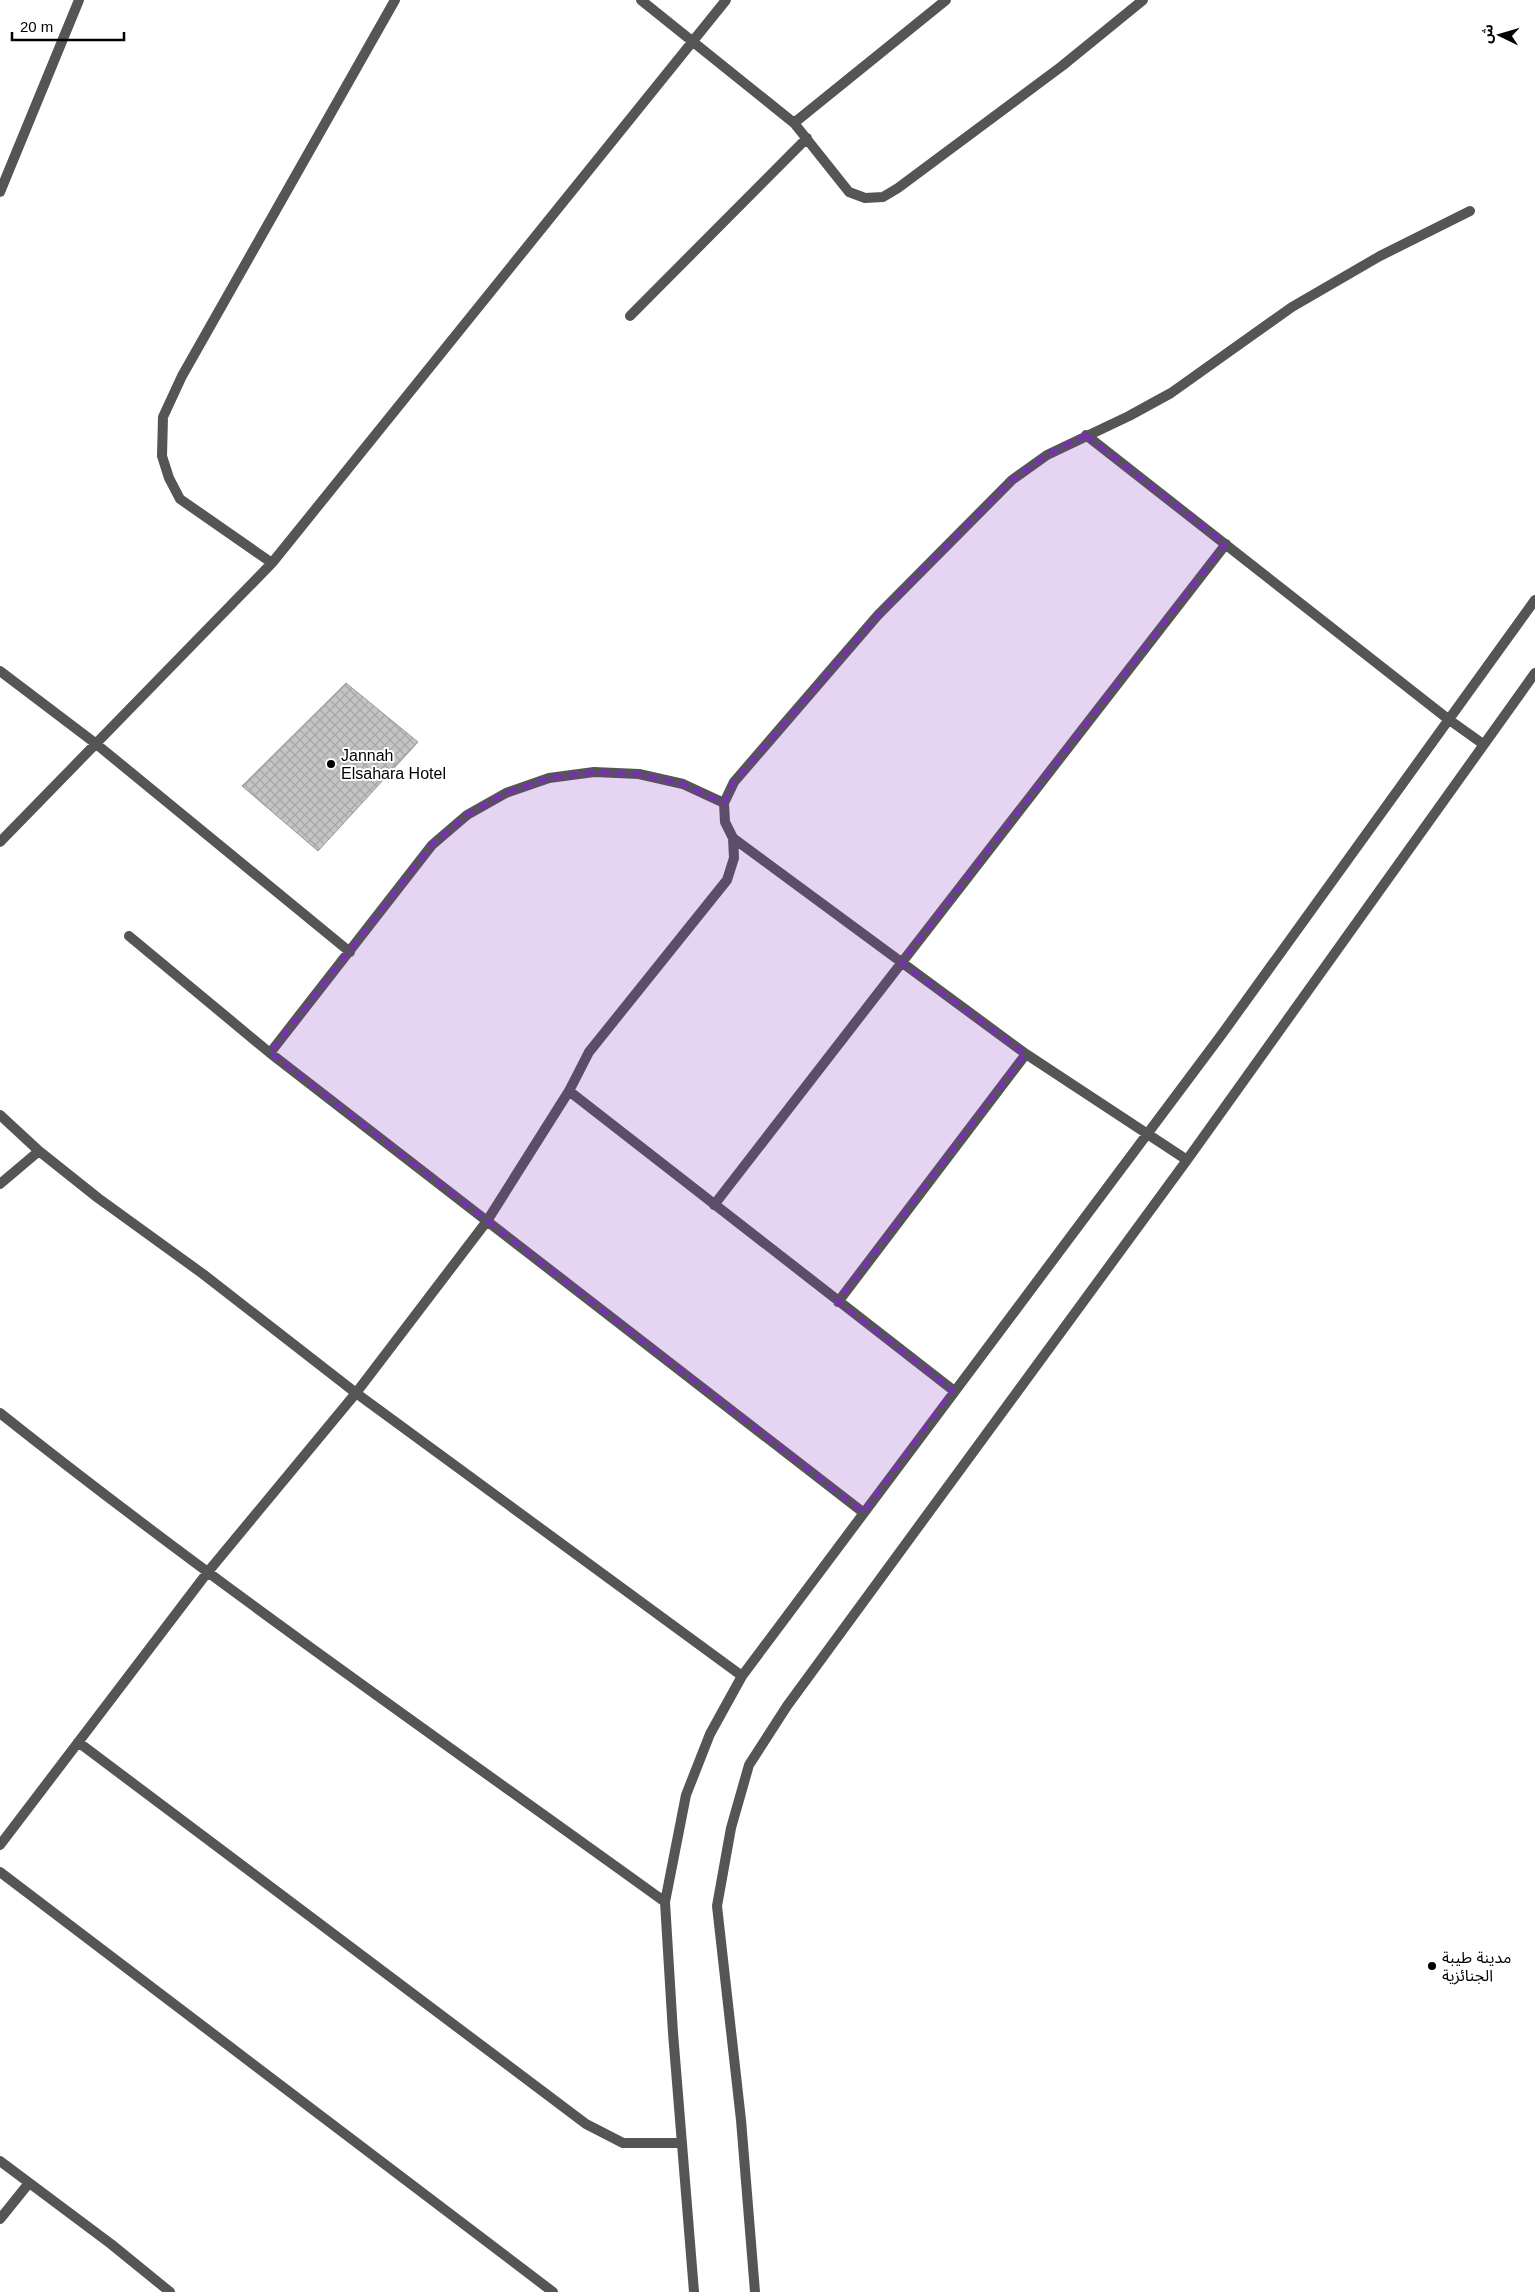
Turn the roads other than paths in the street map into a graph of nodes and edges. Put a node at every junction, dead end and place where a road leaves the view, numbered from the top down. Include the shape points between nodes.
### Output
1 (79, 0) edge
2 (395, 0) edge
3 (641, 0) edge
4 (726, 0) edge
5 (946, 0) edge
6 (1143, 0) edge
7 (694, 41) junction
8 (794, 123) junction
9 (807, 138) junction
10 (0, 192) edge
11 (1470, 211) dead end
12 (630, 316) dead end
13 (1086, 435) junction
14 (1226, 544) junction
15 (272, 562) junction
16 (1535, 600) edge
17 (0, 671) edge
18 (1535, 673) edge
19 (1448, 719) junction
20 (95, 743) junction
21 (1483, 744) junction
22 (724, 803) junction
23 (733, 838) junction
24 (0, 842) edge
25 (128, 936) dead end
26 (350, 952) junction
27 (902, 963) junction
28 (270, 1053) junction
29 (1026, 1054) junction
30 (570, 1092) junction
31 (0, 1115) edge
32 (1147, 1134) junction
33 (39, 1151) junction
34 (1187, 1160) junction
35 (0, 1184) edge
36 (714, 1205) junction
37 (487, 1221) junction
38 (838, 1302) junction
39 (953, 1390) junction
40 (356, 1393) junction
41 (0, 1413) edge
42 (864, 1513) junction
43 (207, 1573) junction
44 (742, 1676) junction
45 (78, 1742) junction
46 (0, 1845) edge
47 (0, 1872) edge
48 (665, 1902) junction
49 (682, 2144) junction
50 (0, 2161) edge
51 (29, 2183) junction
52 (0, 2219) edge
53 (170, 2292) edge
54 (553, 2292) edge
55 (694, 2292) edge
56 (755, 2292) edge

1 - 10 street
2 - 15 street via 182,376 163,418 162,456 180,499
3 - 7 street
4 - 7 street
5 - 8 street
6 - 9 street via 1054,72 883,197 865,198 848,192
7 - 8 street
7 - 15 street
8 - 9 street
9 - 12 street
11 - 13 street via 1380,256 1292,307 1171,393
13 - 14 street
13 - 22 street via 1047,455 1012,480 885,608 734,782
14 - 19 street
14 - 27 street
15 - 20 street
16 - 19 street
17 - 20 street
18 - 21 street
19 - 21 street
19 - 32 street
20 - 24 street
20 - 26 street
21 - 34 street
22 - 23 street via 724,822
22 - 26 street via 683,784 639,774 594,772 549,778 506,793 466,815 432,845
23 - 27 street
23 - 30 street via 734,858 727,880 589,1052
25 - 28 street
26 - 28 street
27 - 29 street
27 - 36 street
28 - 37 street
29 - 32 street
29 - 38 street
30 - 36 street
30 - 37 street
31 - 33 street
32 - 34 street
32 - 39 street
33 - 35 street
33 - 40 street
34 - 56 street via 878,1580 787,1706 749,1765 731,1828 717,1906 741,2120
36 - 38 street
37 - 40 street
37 - 42 street
38 - 39 street
39 - 42 street
40 - 43 street
40 - 44 street
41 - 43 street
42 - 44 street
43 - 45 street
43 - 48 street
44 - 48 street via 710,1734 686,1795
45 - 46 street
45 - 49 street via 586,2124 623,2143
47 - 54 street
48 - 49 street
49 - 55 street
50 - 51 street
51 - 52 street
51 - 53 street

